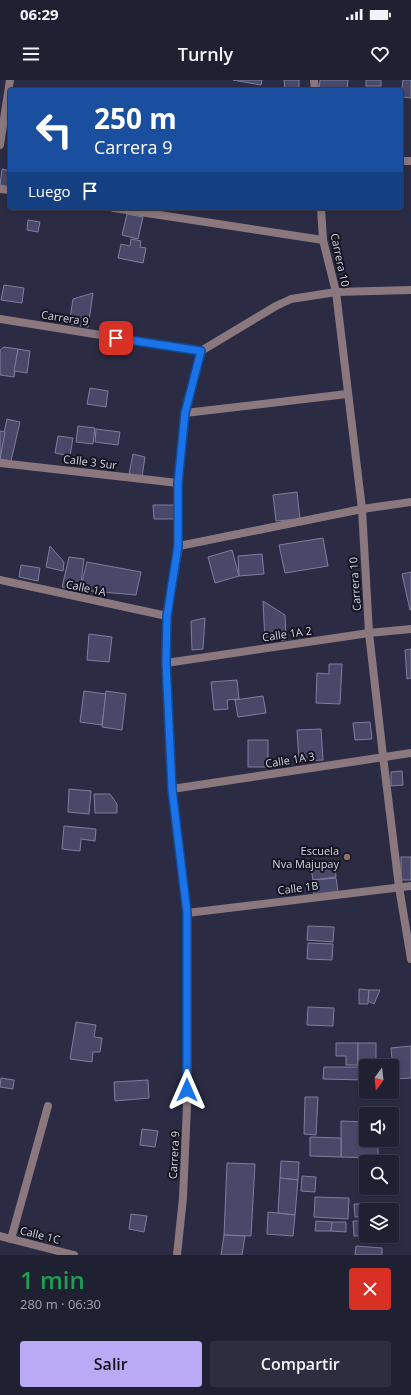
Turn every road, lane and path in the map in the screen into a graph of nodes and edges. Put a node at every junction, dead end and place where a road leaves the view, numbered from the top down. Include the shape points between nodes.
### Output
1 (8, 93) edge
2 (0, 145) edge
3 (127, 210) edge
4 (321, 210) edge
5 (323, 240) junction
6 (411, 290) edge
7 (336, 292) junction
8 (0, 319) edge
9 (201, 351) junction
10 (347, 394) junction
11 (185, 413) junction
12 (0, 463) edge
13 (178, 483) junction
14 (411, 502) edge
15 (362, 509) junction
16 (178, 546) junction
17 (0, 580) edge
18 (167, 616) junction
19 (411, 629) edge
20 (370, 633) junction
21 (166, 662) junction
22 (411, 752) edge
23 (383, 756) junction
24 (172, 789) junction
25 (411, 886) edge
26 (399, 887) junction
27 (187, 913) junction
28 (411, 959) edge
29 (48, 1106) dead end
30 (0, 1236) edge
31 (11, 1239) junction
32 (74, 1255) edge
33 (177, 1255) edge

1 - 2 street
3 - 5 street
4 - 5 street, Carrera 10
5 - 7 street, Carrera 10
6 - 7 street
7 - 9 street via 291,299
7 - 10 street, Carrera 10
8 - 9 street, Carrera 9
9 - 11 street, Carrera 9
10 - 11 street
10 - 15 street, Carrera 10
11 - 13 street, Carrera 9
12 - 13 street, Calle 3 Sur
13 - 16 street, Carrera 9
14 - 15 street
15 - 16 street
15 - 20 street, Carrera 10
16 - 18 street, Carrera 9
17 - 18 street, Calle 1A
18 - 21 street, Carrera 9
19 - 20 street, Calle 1A 2
20 - 21 street, Calle 1A 2
20 - 23 street, Carrera 10
21 - 24 street, Carrera 9
22 - 23 street, Calle 1A 3
23 - 24 street, Calle 1A 3
23 - 26 street, Carrera 10
24 - 27 street, Carrera 9
25 - 26 street, Calle 1B
26 - 27 street, Calle 1B
26 - 28 street, Carrera 10
27 - 33 street, Carrera 9 via 187,1105 183,1198
29 - 31 street
30 - 31 street, Calle 1C
31 - 32 street, Calle 1C

